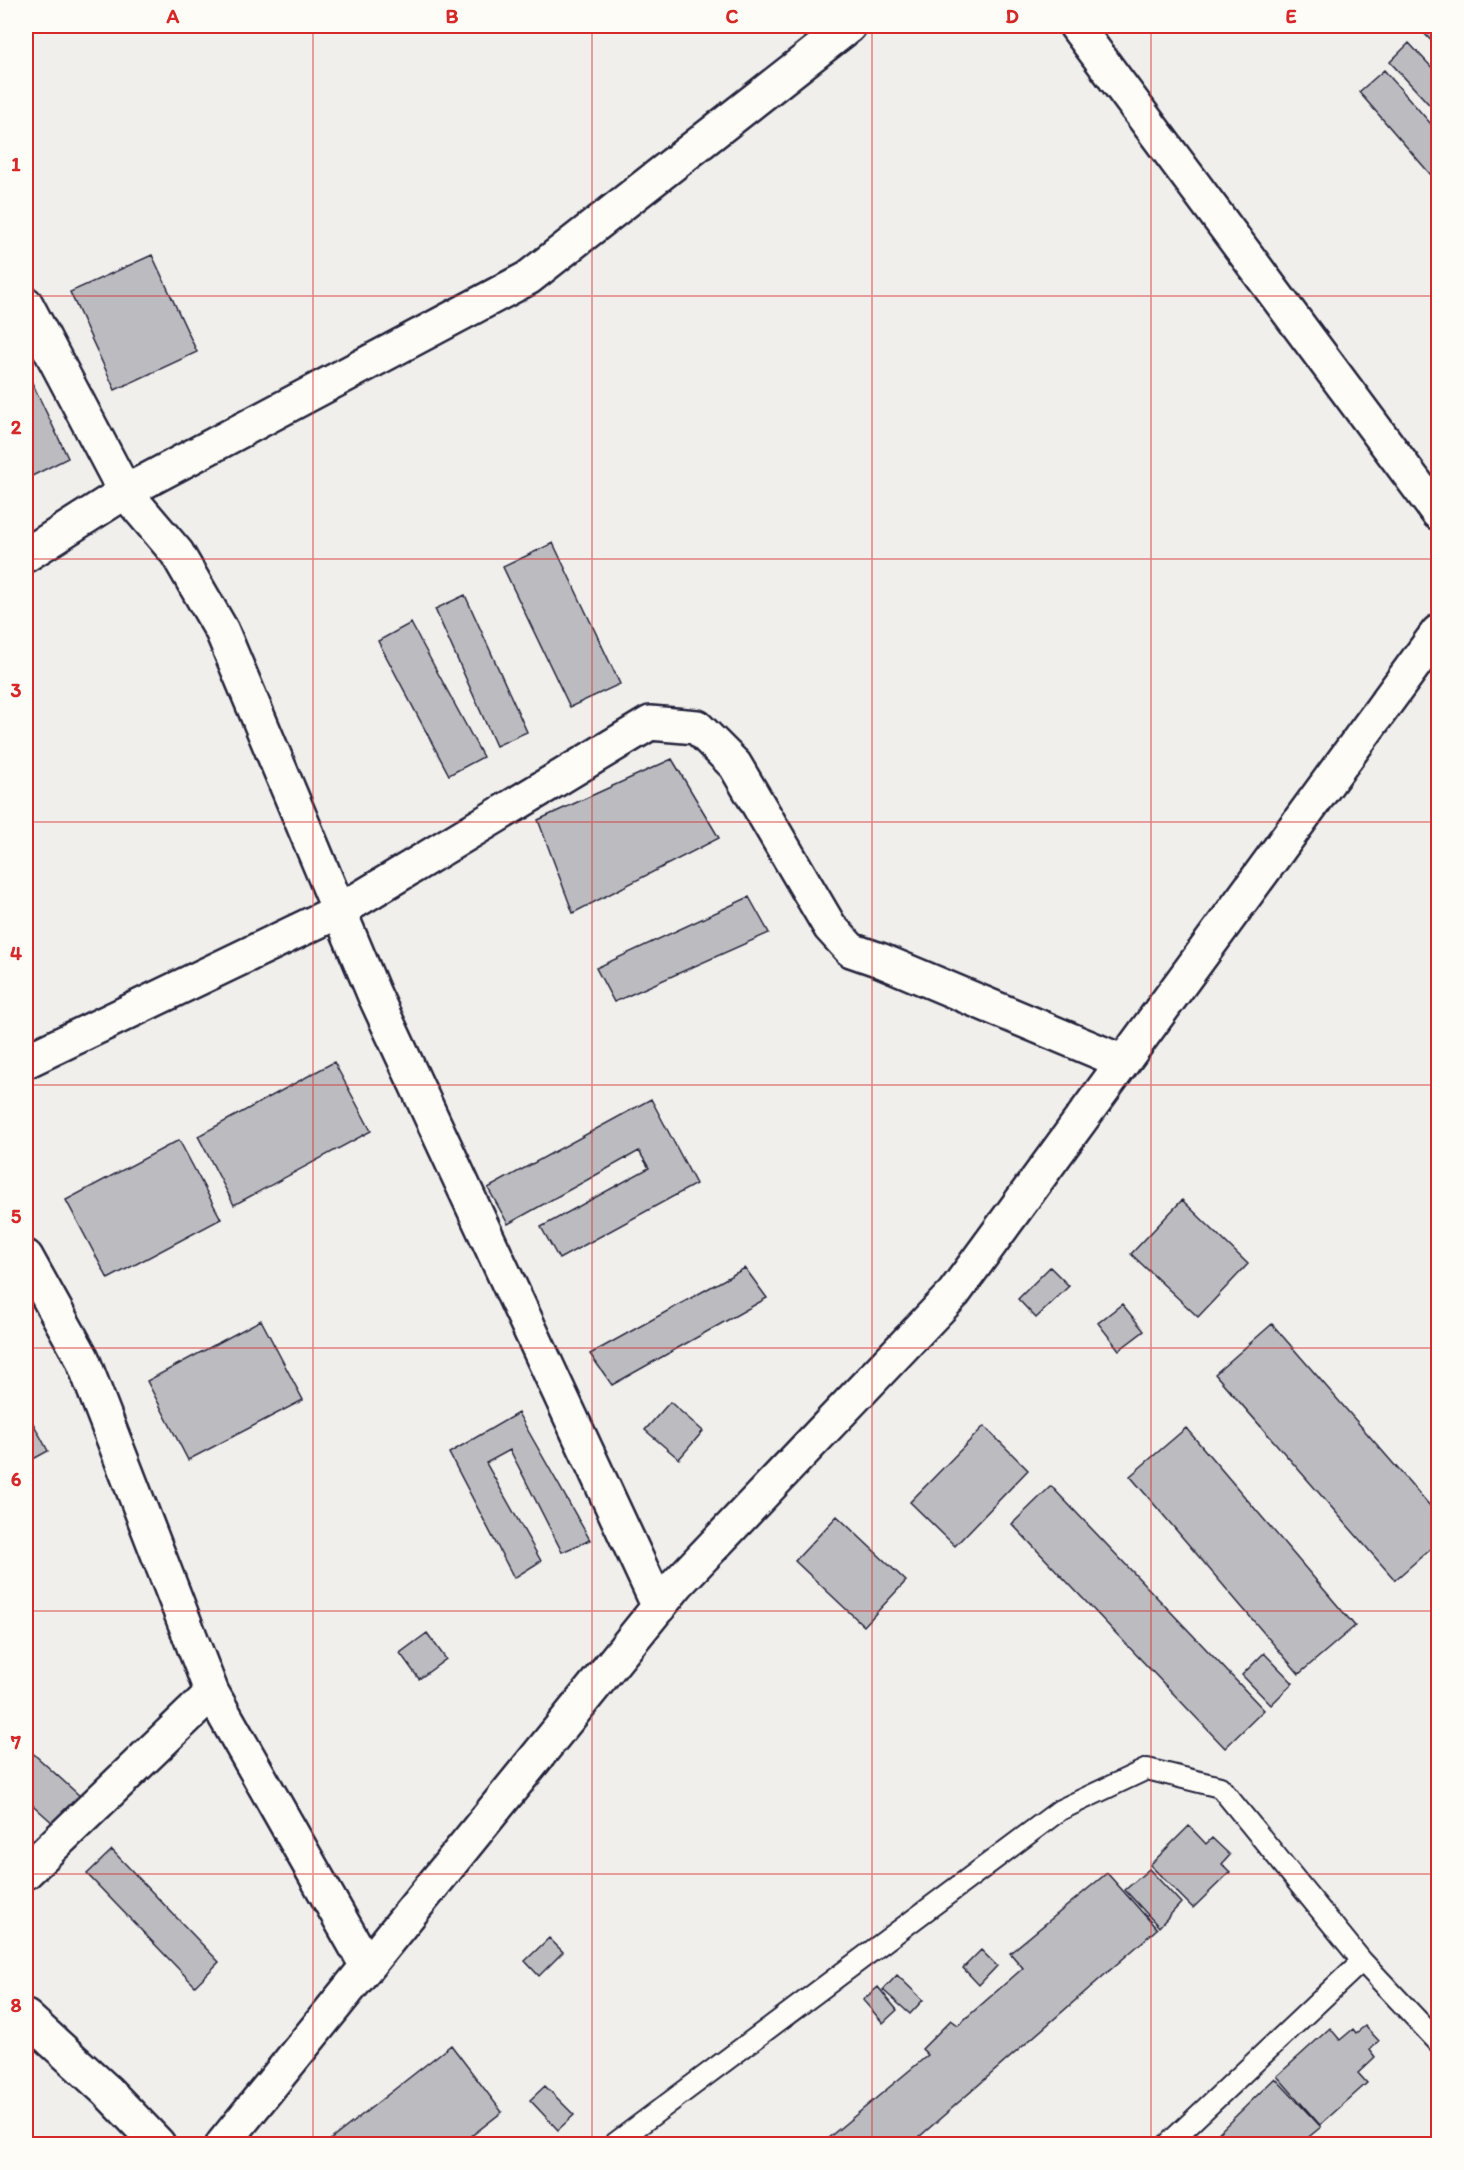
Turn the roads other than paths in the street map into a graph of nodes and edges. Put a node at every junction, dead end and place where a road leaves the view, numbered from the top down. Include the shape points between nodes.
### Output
1 (849, 26) edge
2 (1076, 26) edge
3 (26, 304) edge
4 (125, 492) junction
5 (1438, 513) edge
6 (26, 555) edge
7 (1438, 632) edge
8 (339, 911) junction
9 (26, 1061) edge
10 (1123, 1062) junction
11 (26, 1257) edge
12 (659, 1607) junction
13 (212, 1693) junction
14 (26, 1872) edge
15 (1362, 1961) junction
16 (367, 1966) junction
17 (26, 2017) edge
18 (1438, 2042) edge
19 (158, 2145) edge
20 (224, 2145) edge
21 (614, 2145) edge
22 (1168, 2145) edge

1 - 4 street via 528,278
2 - 5 street
3 - 4 street
4 - 6 street
4 - 8 street via 177,553 222,631
7 - 10 street
8 - 9 street
8 - 10 street via 650,723 697,727 735,765 830,927 851,950
8 - 12 street
10 - 12 street via 954,1293
11 - 13 street via 82,1359
12 - 16 street
13 - 14 street
13 - 16 street
15 - 18 lane
15 - 21 lane via 1220,1786 1148,1769 1060,1810
15 - 22 lane
16 - 20 street
17 - 19 street via 107,2091

